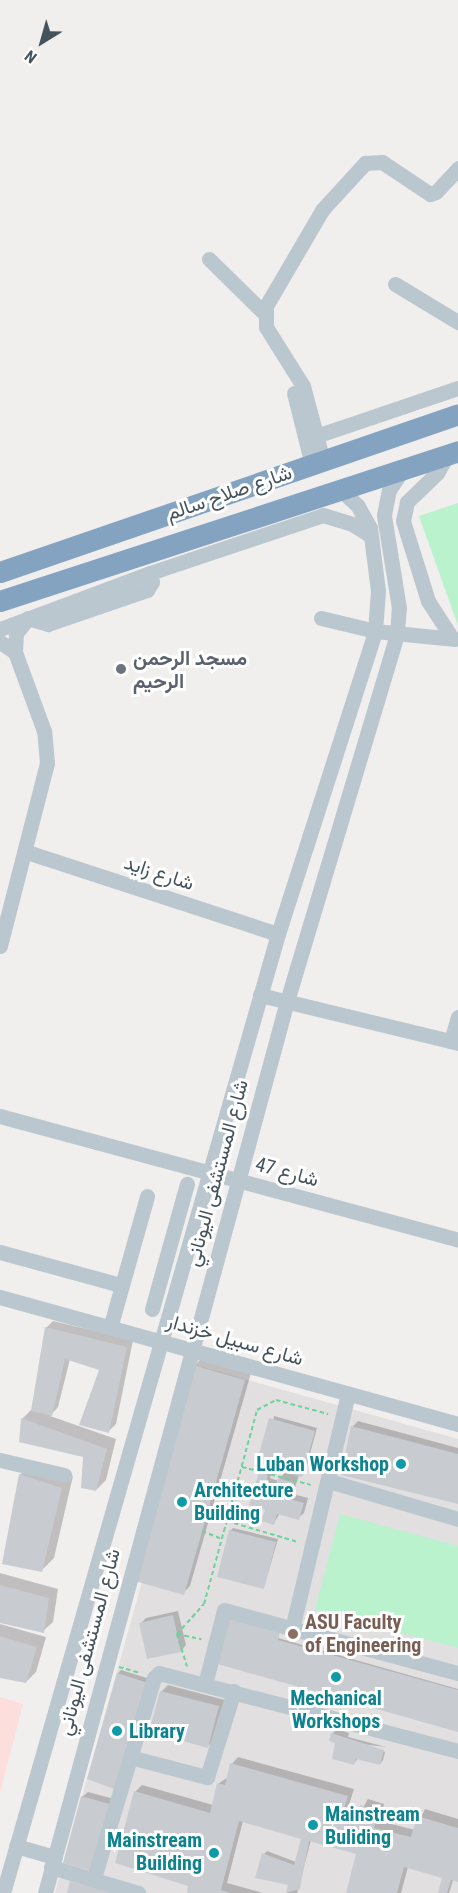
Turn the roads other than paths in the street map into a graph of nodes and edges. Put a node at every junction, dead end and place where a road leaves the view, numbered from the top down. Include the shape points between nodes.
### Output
1 (458, 168) edge
2 (209, 259) dead end
3 (394, 284) dead end
4 (264, 314) junction
5 (458, 322) edge
6 (288, 366) junction
7 (458, 388) edge
8 (458, 414) edge
9 (335, 430) junction
10 (316, 436) junction
11 (453, 453) edge
12 (326, 460) junction
13 (404, 468) junction
14 (340, 489) junction
15 (371, 536) junction
16 (0, 572) edge
17 (0, 601) edge
18 (28, 618) junction
19 (321, 618) dead end
20 (0, 629) edge
21 (375, 631) junction
22 (397, 634) junction
23 (455, 639) edge
24 (0, 642) edge
25 (15, 652) junction
26 (27, 852) junction
27 (278, 934) junction
28 (0, 946) edge
29 (260, 995) junction
30 (286, 1001) junction
31 (458, 1017) edge
32 (455, 1042) edge
33 (0, 1116) edge
34 (209, 1172) junction
35 (237, 1180) junction
36 (187, 1184) dead end
37 (147, 1196) dead end
38 (458, 1240) edge
39 (170, 1246) junction
40 (187, 1251) junction
41 (0, 1252) edge
42 (122, 1285) junction
43 (0, 1297) edge
44 (152, 1309) dead end
45 (110, 1328) junction
46 (162, 1341) junction
47 (191, 1349) junction
48 (348, 1394) junction
49 (458, 1424) edge
50 (0, 1460) edge
51 (64, 1476) dead end
52 (328, 1485) junction
53 (458, 1519) edge
54 (292, 1629) junction
55 (458, 1673) edge
56 (198, 1682) junction
57 (234, 1691) junction
58 (458, 1751) edge
59 (130, 1757) junction
60 (16, 1846) junction
61 (53, 1862) junction
62 (94, 1878) junction
63 (3, 1893) edge
64 (45, 1893) edge
65 (138, 1893) edge

1 - 4 street via 430,194 376,160 365,163 315,220
2 - 4 street
3 - 5 street
4 - 6 street via 266,327
6 - 10 street via 303,386
6 - 12 street
7 - 9 street
8 - 12 highway, شارع صلاح سالم
9 - 10 street
9 - 12 street
10 - 12 street
11 - 13 highway, شارع صلاح سالم
11 - 23 street via 407,502 403,521 428,601
12 - 16 highway, شارع صلاح سالم
13 - 14 highway, شارع صلاح سالم
13 - 22 street, شارع المستشفى اليوناني via 389,490 384,515 399,608
14 - 15 street, شارع المستشفى اليوناني via 358,506
14 - 17 highway, شارع صلاح سالم
15 - 18 street via 352,524 323,515
15 - 21 street, شارع المستشفى اليوناني via 378,591
18 - 20 street
18 - 25 street via 16,633
19 - 21 street
21 - 22 street
21 - 27 street, شارع المستشفى اليوناني
22 - 23 street
22 - 30 street, شارع المستشفى اليوناني
24 - 25 street
25 - 26 street via 47,747
26 - 27 street, شارع زايد
26 - 28 street
27 - 29 street, شارع المستشفى اليوناني
29 - 30 street
29 - 34 street, شارع المستشفى اليوناني
30 - 32 street
30 - 35 street, شارع المستشفى اليوناني
31 - 32 street
33 - 34 street, شارع 47
34 - 35 street, شارع 47
34 - 40 street, شارع المستشفى اليوناني
35 - 38 street, شارع 47
35 - 47 street, شارع المستشفى اليوناني
36 - 39 street
37 - 42 street
39 - 40 street
39 - 44 street
40 - 46 street, شارع المستشفى اليوناني
41 - 42 street
42 - 45 street
43 - 45 street, شارع سبيل خزندار
45 - 46 street, شارع سبيل خزندار
46 - 47 street, شارع سبيل خزندار
46 - 60 street, شارع المستشفى اليوناني
47 - 48 street, شارع سبيل خزندار
47 - 61 street, شارع المستشفى اليوناني
48 - 49 street, شارع سبيل خزندار
48 - 52 street
50 - 51 street
52 - 53 street
52 - 54 street
54 - 55 street
54 - 56 street via 224,1610 216,1641
56 - 57 street
56 - 59 street via 156,1675
57 - 58 street
57 - 59 street via 207,1777
59 - 62 street
60 - 61 street
60 - 63 street, شارع المستشفى اليوناني
61 - 62 street
61 - 64 street, شارع المستشفى اليوناني
62 - 65 street

